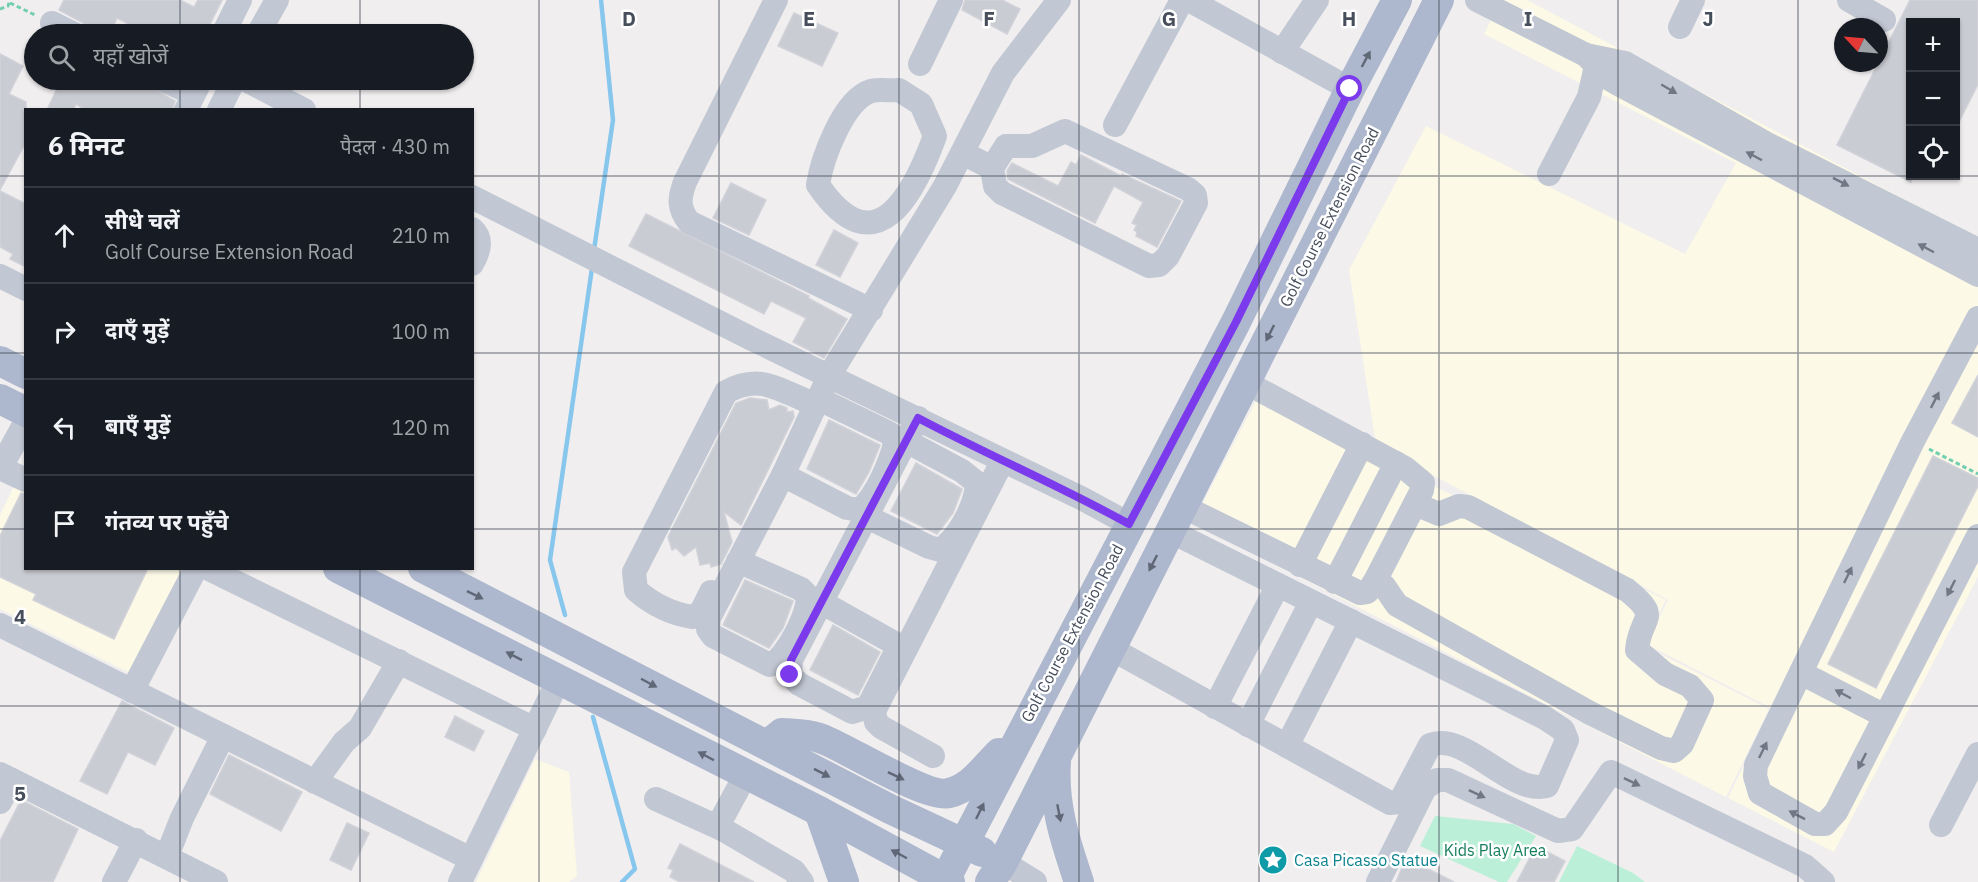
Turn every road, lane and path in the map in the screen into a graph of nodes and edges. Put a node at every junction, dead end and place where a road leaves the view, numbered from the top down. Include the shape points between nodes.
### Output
1 (240, 0) edge
2 (277, 0) edge
3 (776, 0) edge
4 (951, 0) edge
5 (1059, 0) edge
6 (1182, 0) edge
7 (1189, 0) edge
8 (1317, 0) edge
9 (1397, 0) edge
10 (1439, 0) edge
11 (1477, 0) edge
12 (1693, 0) edge
13 (1849, 0) edge
14 (10, 2) edge
15 (0, 9) edge
16 (1880, 18) edge
17 (52, 23) edge
18 (229, 24) edge
19 (264, 24) edge
20 (1680, 27) dead end
21 (1282, 52) junction
22 (1591, 61) junction
23 (920, 64) dead end
24 (1350, 89) junction
25 (229, 90) edge
26 (265, 90) edge
27 (220, 108) edge
28 (300, 108) edge
29 (1115, 125) dead end
30 (963, 153) junction
31 (992, 168) junction
32 (921, 174) junction
33 (1549, 174) dead end
34 (945, 186) junction
35 (474, 198) edge
36 (474, 231) edge
37 (1978, 250) edge
38 (474, 257) edge
39 (1978, 275) edge
40 (0, 276) edge
41 (24, 287) edge
42 (871, 310) junction
43 (1978, 318) edge
44 (0, 361) edge
45 (24, 373) edge
46 (825, 374) junction
47 (1245, 382) junction
48 (0, 399) edge
49 (813, 400) junction
50 (24, 411) edge
51 (918, 418) junction
52 (24, 425) edge
53 (906, 441) junction
54 (1913, 441) junction
55 (1362, 444) junction
56 (1002, 462) junction
57 (1396, 463) junction
58 (0, 468) edge
59 (1978, 474) edge
60 (783, 475) junction
61 (24, 479) edge
62 (1415, 504) junction
63 (867, 517) junction
64 (1176, 518) junction
65 (1129, 524) junction
66 (1978, 536) edge
67 (738, 561) junction
68 (1300, 565) junction
69 (195, 570) edge
70 (211, 570) edge
71 (342, 570) edge
72 (427, 570) edge
73 (1335, 582) junction
74 (1373, 584) junction
75 (1278, 585) junction
76 (821, 602) junction
77 (1311, 602) junction
78 (1351, 621) junction
79 (0, 625) edge
80 (1110, 648) junction
81 (399, 661) junction
82 (1801, 673) junction
83 (559, 679) junction
84 (132, 691) junction
85 (1215, 706) junction
86 (1885, 716) junction
87 (1248, 725) junction
88 (535, 729) junction
89 (223, 736) junction
90 (767, 745) junction
91 (1014, 746) junction
92 (1287, 746) junction
93 (1978, 754) edge
94 (1056, 755) junction
95 (933, 756) dead end
96 (745, 776) junction
97 (6, 777) edge
98 (315, 782) junction
99 (656, 799) dead end
100 (0, 802) edge
101 (819, 811) junction
102 (1941, 825) dead end
103 (722, 829) junction
104 (136, 840) junction
105 (965, 843) junction
106 (167, 856) junction
107 (471, 860) junction
108 (996, 872) edge
109 (946, 881) edge
110 (114, 882) edge
111 (216, 882) edge
112 (460, 882) edge
113 (802, 882) edge
114 (843, 882) edge
115 (1035, 882) edge
116 (1079, 882) edge
117 (1378, 882) edge
118 (1823, 882) edge

1 - 18 street
2 - 19 street
3 - 42 street via 685,182 680,196 681,212 689,222
4 - 23 street
5 - 30 street via 1003,73
6 - 29 street
7 - 21 street
8 - 21 street
24 -> 9 main road, Golf Course Extension Road
10 -> 47 main road, Golf Course Extension Road
11 - 22 street
12 - 20 street
13 - 16 street
14 - 15 path
14 - 17 path
21 - 24 street
22 - 33 street via 1589,96
22 -> 37 street via 1625,63 1767,144
39 -> 22 street via 1618,84
24 - 65 main road, Golf Course Extension Road via 1236,322
25 - 27 street
26 - 28 street
30 - 31 street
30 - 34 street
31 - 31 street via 995,186 1002,193 1149,266 1160,265 1168,256 1196,203 1195,195 1188,189 1065,131 1032,146 1006,146
32 - 32 street via 936,136 921,104 899,90 870,91 848,107 821,165 818,185 846,217 866,224 886,216 899,205
32 - 34 street
34 - 42 street
35 - 46 street
36 - 38 street via 479,241
40 - 41 street
42 - 46 street
54 -> 43 street
44 - 45 main road
46 - 49 street
46 - 51 street
47 - 55 street
47 - 64 main road, Golf Course Extension Road
48 - 50 main road
49 - 49 street via 763,382 741,383 726,392 634,572 636,590 679,615 693,617 700,612
49 - 60 street
49 - 60 street via 889,433 896,441 893,452 868,503 860,510 848,508
51 - 53 street
51 - 56 street
52 - 58 street
53 - 63 street
53 - 63 street via 977,483 967,514 952,543 940,550
54 - 59 path
82 -> 54 street
55 - 57 street
55 - 68 street
56 - 65 street
56 - 95 street via 874,711 881,728
57 - 62 street via 1416,474 1423,483
57 - 73 street
58 - 61 street
60 - 67 street
62 - 74 street
62 - 74 street via 1439,514 1468,507 1627,590 1646,605 1648,616 1637,650 1665,674 1690,686 1702,700 1682,744 1674,751 1660,748 1609,723 1397,605 1384,586
63 - 76 street
64 - 68 street
64 - 75 street
64 -> 80 main road, Golf Course Extension Road
65 - 91 main road, Golf Course Extension Road
66 -> 86 street
67 - 67 street via 801,589 808,596 808,605 779,662 770,665 713,636 708,629 709,618
68 - 73 street
69 - 84 street
70 - 81 street
83 -> 71 main road
72 -> 90 main road
73 - 74 street via 1360,593 1367,592
75 - 77 street
75 - 85 street
76 - 76 street via 791,660 790,675 799,684 852,712 862,711 873,701 897,650 896,644
77 - 78 street
77 - 87 street
78 - 92 street
78 - 92 street via 1563,730 1567,740 1547,786 1538,788 1523,783 1458,748 1438,742 1430,745 1400,802 1390,803
79 - 84 street
80 - 85 street
80 - 94 main road, Golf Course Extension Road
81 - 88 street
81 - 98 street via 360,728 344,742
86 -> 82 street
86 -> 82 street via 1836,812 1825,824 1815,824 1770,801 1760,794 1756,765
83 - 88 street
96 -> 83 main road
84 - 89 street
85 - 87 street
87 - 92 street
88 - 107 street
89 - 98 street
89 - 106 street
90 -> 91 main road via 782,733 805,734 941,794 968,784 1003,749
90 -> 105 main road
105 -> 91 main road, Golf Course Extension Road
93 - 102 street
94 - 108 main road, Golf Course Extension Road
94 -> 116 main road via 1054,791
96 - 101 main road
96 - 103 street via 720,822
97 - 100 street
97 - 104 street
98 - 107 street
99 - 103 street
109 -> 101 main road
101 - 114 main road
103 - 113 street via 794,871
104 - 106 street
104 - 110 street
105 - 108 main road
105 - 109 main road, Golf Course Extension Road
106 - 111 street
107 - 112 street
108 - 115 street
117 -> 118 street via 1425,788 1437,780 1448,780 1558,831 1572,829 1611,772 1805,866

